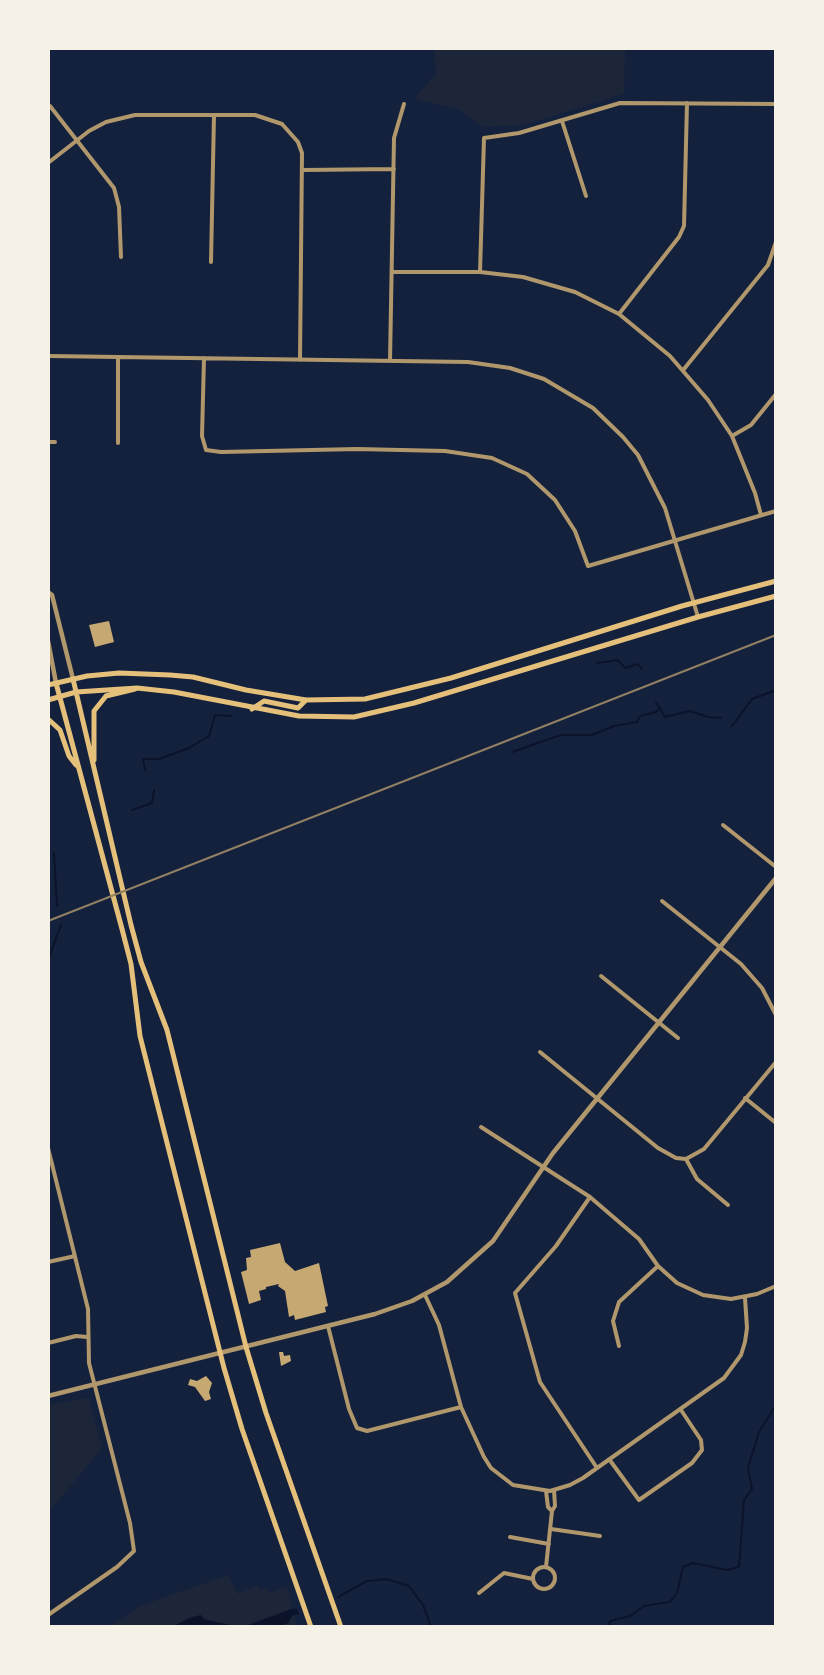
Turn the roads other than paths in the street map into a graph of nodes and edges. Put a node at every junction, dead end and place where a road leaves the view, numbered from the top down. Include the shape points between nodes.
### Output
1 (687, 103) junction
2 (404, 104) dead end
3 (776, 104) edge
4 (50, 106) dead end
5 (214, 115) junction
6 (562, 121) junction
7 (78, 140) junction
8 (48, 163) edge
9 (394, 169) junction
10 (303, 170) junction
11 (586, 196) dead end
12 (776, 242) edge
13 (121, 257) dead end
14 (212, 262) dead end
15 (392, 272) junction
16 (480, 272) junction
17 (619, 314) junction
18 (48, 356) edge
19 (118, 357) junction
20 (204, 358) junction
21 (300, 360) junction
22 (390, 361) junction
23 (684, 369) junction
24 (776, 394) edge
25 (732, 436) junction
26 (48, 442) edge
27 (55, 442) dead end
28 (118, 443) dead end
29 (776, 511) edge
30 (761, 515) junction
31 (675, 542) junction
32 (776, 581) edge
33 (48, 592) edge
34 (776, 596) edge
35 (693, 603) junction
36 (698, 617) junction
37 (48, 641) edge
38 (451, 678) junction
39 (73, 679) junction
40 (56, 682) junction
41 (48, 685) edge
42 (137, 688) junction
43 (455, 690) junction
44 (76, 692) junction
45 (60, 696) junction
46 (365, 699) junction
47 (48, 700) edge
48 (306, 700) junction
49 (252, 709) junction
50 (367, 714) junction
51 (48, 719) edge
52 (94, 764) junction
53 (78, 767) junction
54 (723, 825) dead end
55 (776, 867) edge
56 (776, 878) edge
57 (662, 901) dead end
58 (720, 947) junction
59 (601, 976) dead end
60 (776, 1015) edge
61 (659, 1023) junction
62 (678, 1038) dead end
63 (540, 1052) dead end
64 (776, 1062) edge
65 (745, 1098) junction
66 (597, 1099) junction
67 (776, 1123) edge
68 (481, 1127) dead end
69 (48, 1148) edge
70 (686, 1159) junction
71 (544, 1167) junction
72 (590, 1197) junction
73 (728, 1205) dead end
74 (75, 1256) junction
75 (48, 1262) edge
76 (658, 1266) junction
77 (776, 1286) edge
78 (425, 1295) junction
79 (745, 1298) junction
80 (328, 1326) junction
81 (87, 1337) junction
82 (48, 1343) edge
83 (619, 1346) dead end
84 (246, 1347) junction
85 (220, 1353) junction
86 (95, 1386) junction
87 (48, 1396) edge
88 (461, 1407) junction
89 (681, 1410) junction
90 (609, 1460) junction
91 (597, 1468) junction
92 (554, 1490) junction
93 (546, 1491) junction
94 (552, 1512) junction
95 (551, 1529) junction
96 (600, 1536) dead end
97 (510, 1537) dead end
98 (549, 1544) junction
99 (546, 1567) junction
100 (533, 1579) junction
101 (479, 1593) dead end
102 (48, 1615) edge
103 (311, 1627) edge
104 (339, 1627) edge

1 - 3 street
1 - 6 street via 620,103
1 - 17 street via 684,226
2 - 9 street via 396,130
4 - 7 street
5 - 7 street via 135,115 106,122
5 - 10 street via 255,116 282,124 298,142
5 - 14 street
6 - 11 street
6 - 16 street via 484,138
7 - 8 street
7 - 13 street via 114,188 119,207
9 - 10 street
9 - 15 street
10 - 21 street
12 - 23 street via 768,265
15 - 16 street
15 - 22 street
16 - 17 street via 549,283
17 - 23 street
18 - 19 street
19 - 20 street
19 - 28 street
20 - 21 street
20 - 31 street via 202,436 206,450 446,451 492,458 527,474 555,500 575,531 588,566
21 - 22 street
22 - 31 street via 468,362 510,368 544,379 578,398 608,421 638,455 657,488
23 - 25 street
24 - 25 street via 751,425
25 - 30 street
26 - 27 street
29 - 30 street
30 - 31 street
31 - 35 street
32 - 35 main road
33 - 39 street via 52,595
34 - 36 main road
35 - 36 street
35 - 38 main road
36 - 43 main road
37 - 40 street
38 - 43 main road
38 - 46 main road
39 - 40 main road
39 - 44 main road
39 - 48 main road via 119,673 193,677
40 - 41 main road
40 - 45 main road
42 - 44 main road
42 - 49 main road
42 - 52 main road via 106,696 94,711
43 - 50 main road
44 - 45 main road
44 - 52 main road
45 - 47 main road
45 - 53 main road
46 - 48 main road
46 - 50 main road
48 - 49 main road via 298,708 264,701
49 - 50 main road via 318,717
51 - 53 main road via 60,730 69,756
52 - 84 main road via 131,925 167,1030
53 - 85 main road via 131,964 140,1036
54 - 55 street
56 - 58 street
57 - 58 street
58 - 60 street via 752,976
58 - 61 street
59 - 61 street
61 - 62 street
61 - 66 street
63 - 66 street
64 - 65 street
65 - 67 street
65 - 70 street via 704,1149
66 - 70 street via 667,1154
66 - 71 street
68 - 71 street
69 - 74 street
70 - 73 street via 697,1179
71 - 72 street
71 - 78 street via 493,1241 458,1274
72 - 76 street via 639,1239
72 - 91 street via 556,1246 515,1293 540,1382
74 - 75 street
74 - 81 street via 88,1309
76 - 79 street via 691,1290 717,1298
76 - 83 street via 619,1302 613,1321
77 - 79 street
78 - 80 street
78 - 88 street via 439,1325
79 - 89 street via 747,1328 741,1355 724,1378
80 - 84 street
80 - 88 street via 357,1428 367,1431
81 - 82 street
81 - 86 street
84 - 85 street
84 - 104 main road
85 - 86 street
85 - 103 main road via 234,1406
86 - 87 street
86 - 102 street via 134,1551
88 - 93 street via 491,1468 513,1485
89 - 90 street
89 - 90 street via 701,1440 702,1450 692,1463 639,1500
90 - 91 street
91 - 92 street
92 - 93 street
92 - 94 street
93 - 94 street
94 - 95 street
95 - 96 street
95 - 98 street
97 - 98 street
98 - 99 street
99 - 100 street via 537,1569
99 - 100 street via 555,1576 551,1588 538,1588
100 - 101 street via 504,1573

